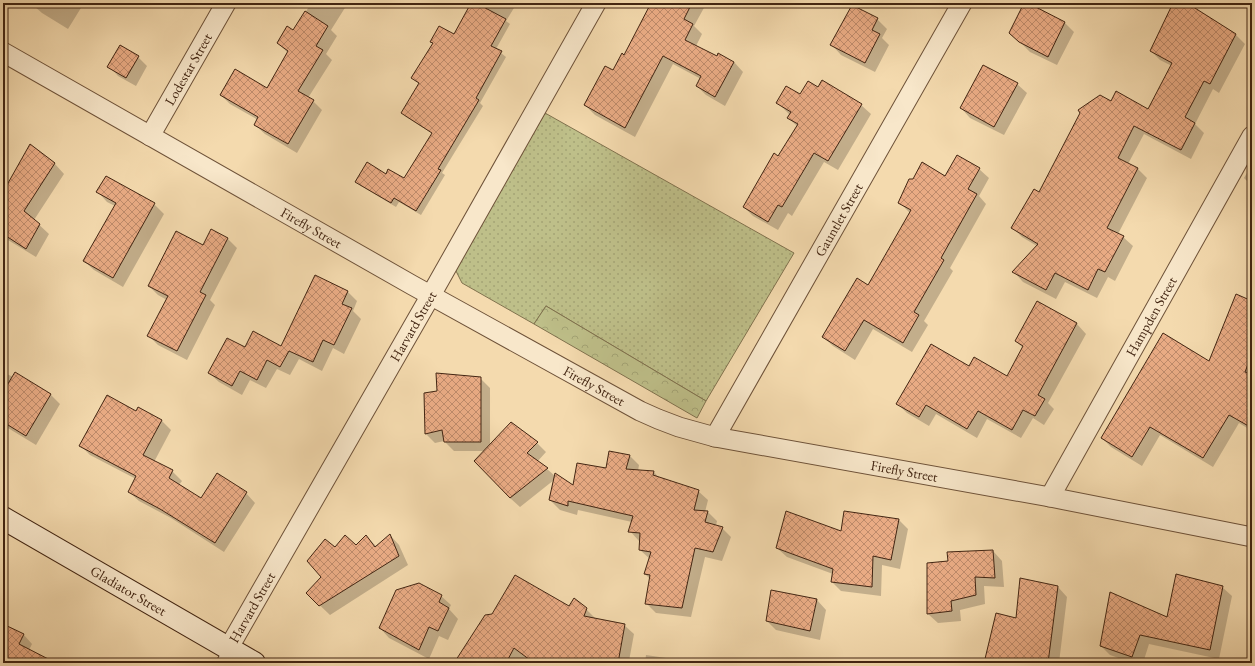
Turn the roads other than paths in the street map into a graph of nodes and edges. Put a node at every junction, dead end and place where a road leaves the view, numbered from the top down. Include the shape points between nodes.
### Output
1 (226, 3) edge
2 (596, 3) edge
3 (962, 3) edge
4 (3, 52) edge
5 (150, 136) junction
6 (1252, 136) edge
7 (431, 295) junction
8 (715, 437) junction
9 (1050, 497) junction
10 (3, 518) edge
11 (1252, 537) edge
12 (224, 656) edge
13 (254, 663) edge

1 - 5 street, Lodestar Street
2 - 7 street, Harvard Street
3 - 8 street, Gauntlet Street
4 - 5 street, Firefly Street
5 - 7 street, Firefly Street
6 - 9 street, Hampden Street
7 - 8 street, Firefly Street via 640,411 679,427
7 - 12 street, Harvard Street
8 - 9 street, Firefly Street
9 - 11 street, Firefly Street
10 - 12 street, Gladiator Street
12 - 13 street, Gladiator Street

